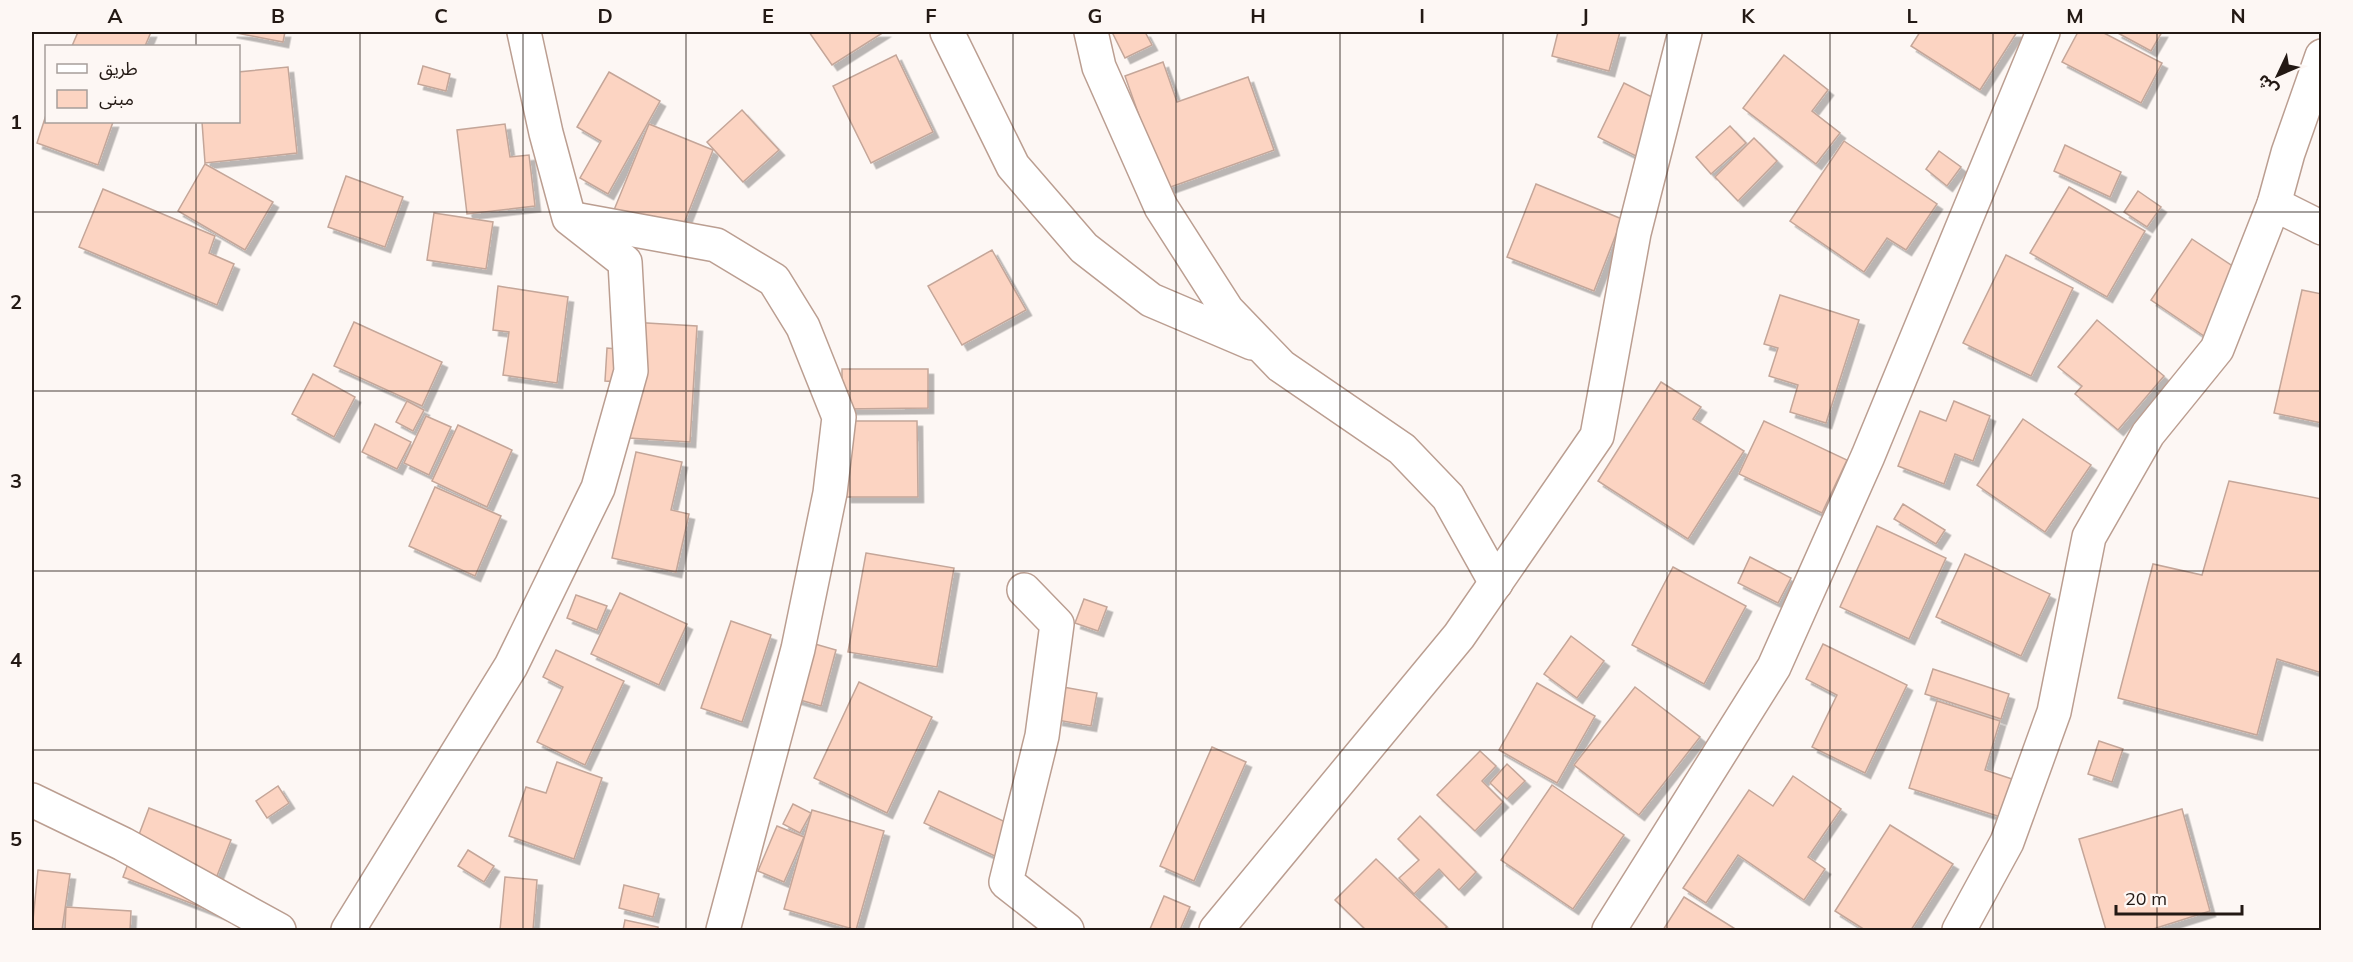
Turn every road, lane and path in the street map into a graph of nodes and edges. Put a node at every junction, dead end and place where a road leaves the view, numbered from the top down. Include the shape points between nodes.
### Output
1 (524, 32) edge
2 (946, 32) edge
3 (1091, 32) edge
4 (1685, 32) edge
5 (2043, 32) edge
6 (2322, 56) edge
7 (2274, 204) junction
8 (569, 218) junction
9 (2322, 228) edge
10 (1264, 349) junction
11 (1496, 583) junction
12 (1024, 590) dead end
13 (32, 800) edge
14 (279, 930) edge
15 (348, 930) edge
16 (723, 930) edge
17 (1067, 930) edge
18 (1216, 930) edge
19 (1609, 930) edge
20 (1959, 930) edge

1 - 8 street
2 - 10 street via 1013,166 1084,248 1151,300
3 - 10 street via 1099,66 1161,207 1227,310
4 - 11 street via 1634,233 1597,436
5 - 19 street via 1868,456 1774,667
6 - 7 street
7 - 9 street
7 - 20 street via 2217,349 2148,434 2090,537 2054,712 2007,842
8 - 15 street via 625,262 631,371 598,488 511,666
8 - 16 street via 716,245 774,280 803,327 840,417 830,492 798,649
10 - 11 street via 1281,366 1402,449 1448,497
11 - 18 street via 1459,636
12 - 17 street via 1057,624 1042,736 1006,882
13 - 14 street via 123,844

